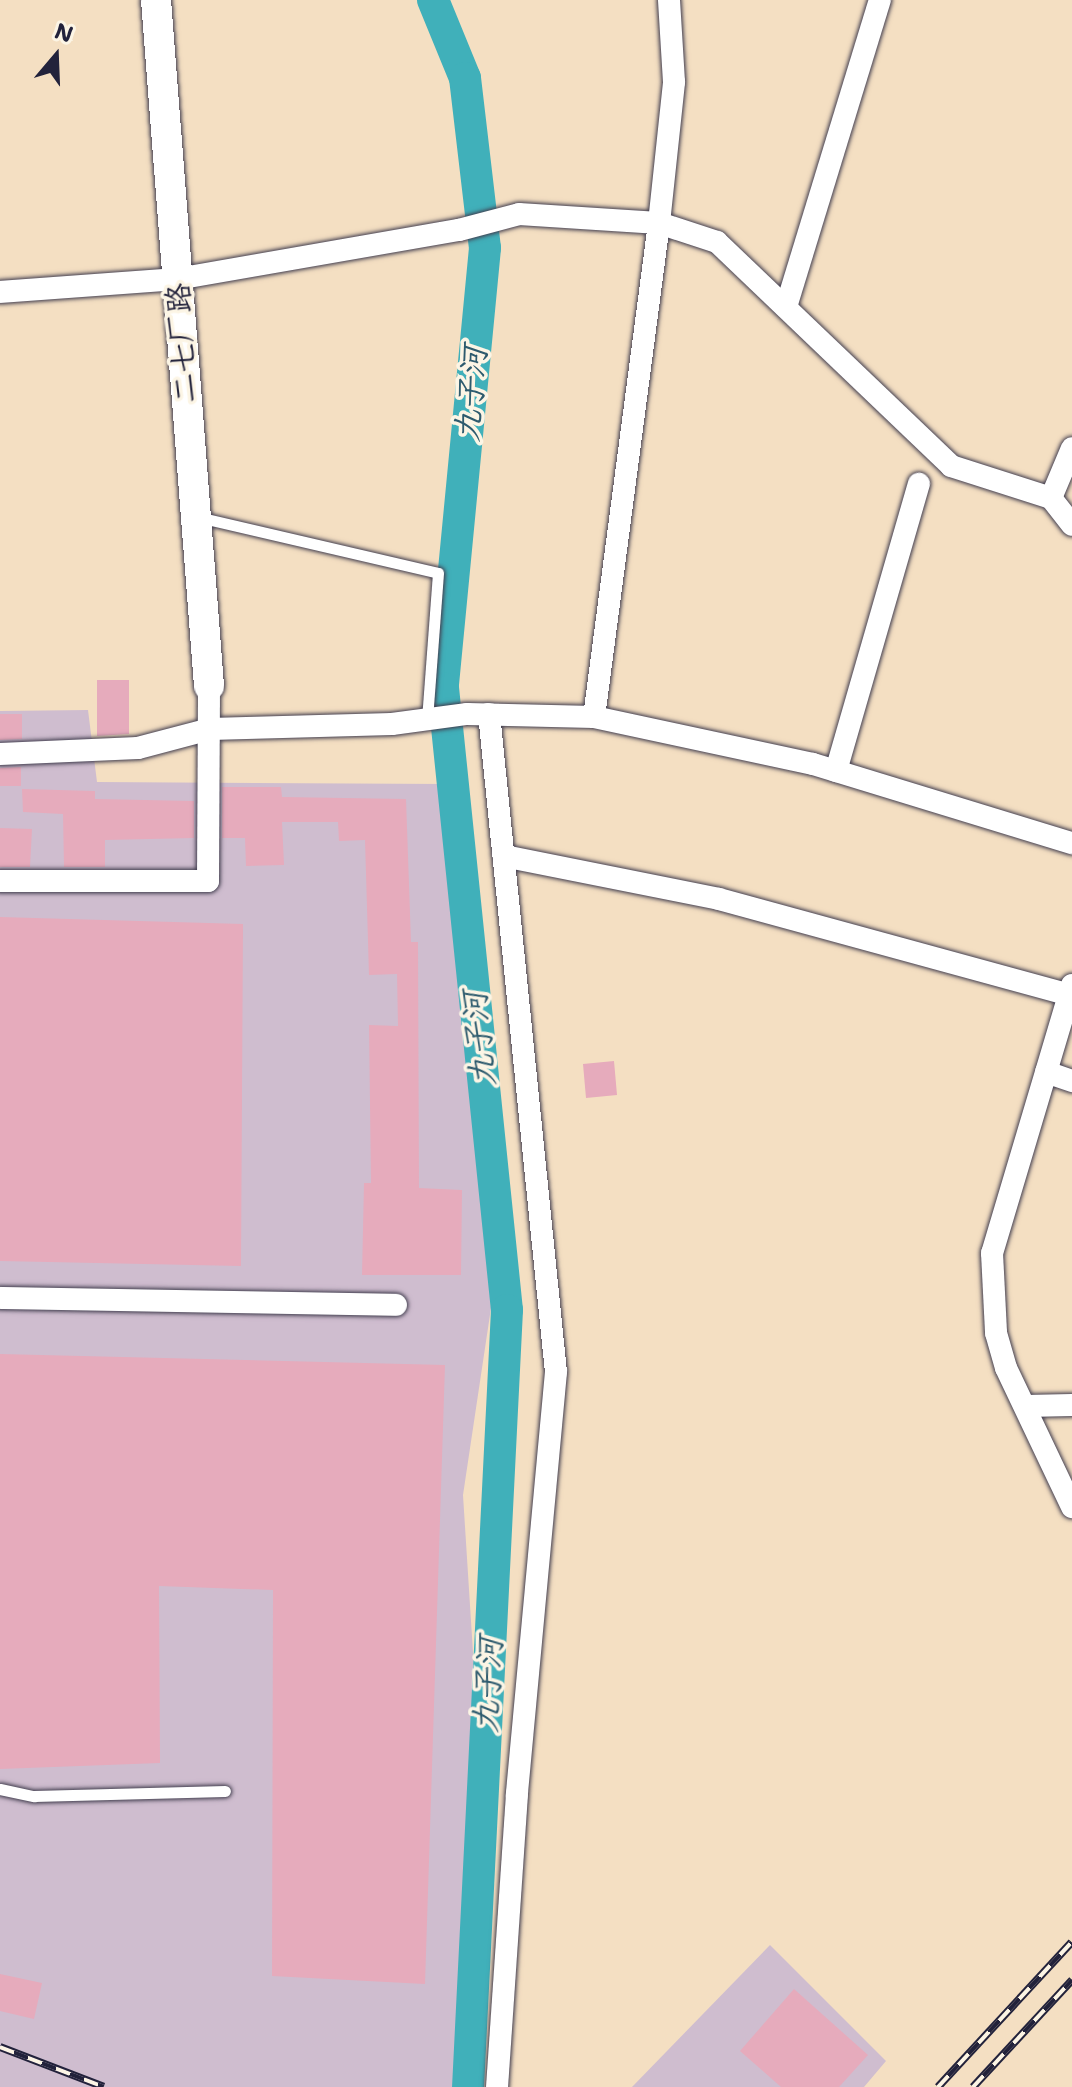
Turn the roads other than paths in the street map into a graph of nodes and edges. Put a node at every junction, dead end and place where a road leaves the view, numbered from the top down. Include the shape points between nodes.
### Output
1 (156, 0) edge
2 (669, 0) edge
3 (880, 0) edge
4 (659, 223) junction
5 (177, 279) junction
6 (0, 292) edge
7 (786, 307) junction
8 (1072, 448) edge
9 (919, 484) dead end
10 (1051, 498) junction
11 (196, 517) junction
12 (1072, 525) edge
13 (209, 686) joint
14 (478, 714) junction
15 (594, 717) junction
16 (427, 721) junction
17 (210, 729) junction
18 (0, 754) edge
19 (836, 771) junction
20 (1072, 843) edge
21 (504, 856) junction
22 (0, 881) edge
23 (1069, 990) edge
24 (1046, 1072) junction
25 (1072, 1081) edge
26 (0, 1298) edge
27 (396, 1305) dead end
28 (1072, 1405) edge
29 (1026, 1406) junction
30 (1072, 1507) edge
31 (0, 1789) edge
32 (225, 1791) dead end
33 (497, 2087) edge

1 - 5 street, 二七厂路
2 - 4 street via 674,82
3 - 7 street
4 - 5 street via 519,214 459,230
4 - 7 street via 717,242
4 - 15 street
5 - 6 street
5 - 11 street, 二七厂路
7 - 10 street via 951,466
8 - 10 street
9 - 19 street
10 - 12 street
11 - 13 street, 二七厂路
11 - 16 lane via 438,573
13 - 17 street
14 - 15 street
14 - 16 street
14 - 21 street
15 - 19 street
16 - 17 street
17 - 18 street via 138,748
17 - 22 street via 208,881
19 - 20 street
21 - 23 street via 719,899
21 - 33 street via 556,1372 517,1794
23 - 24 street
24 - 25 street
24 - 29 street via 992,1253 996,1333 1006,1368
26 - 27 street
28 - 29 street
29 - 30 street
31 - 32 lane via 34,1796

